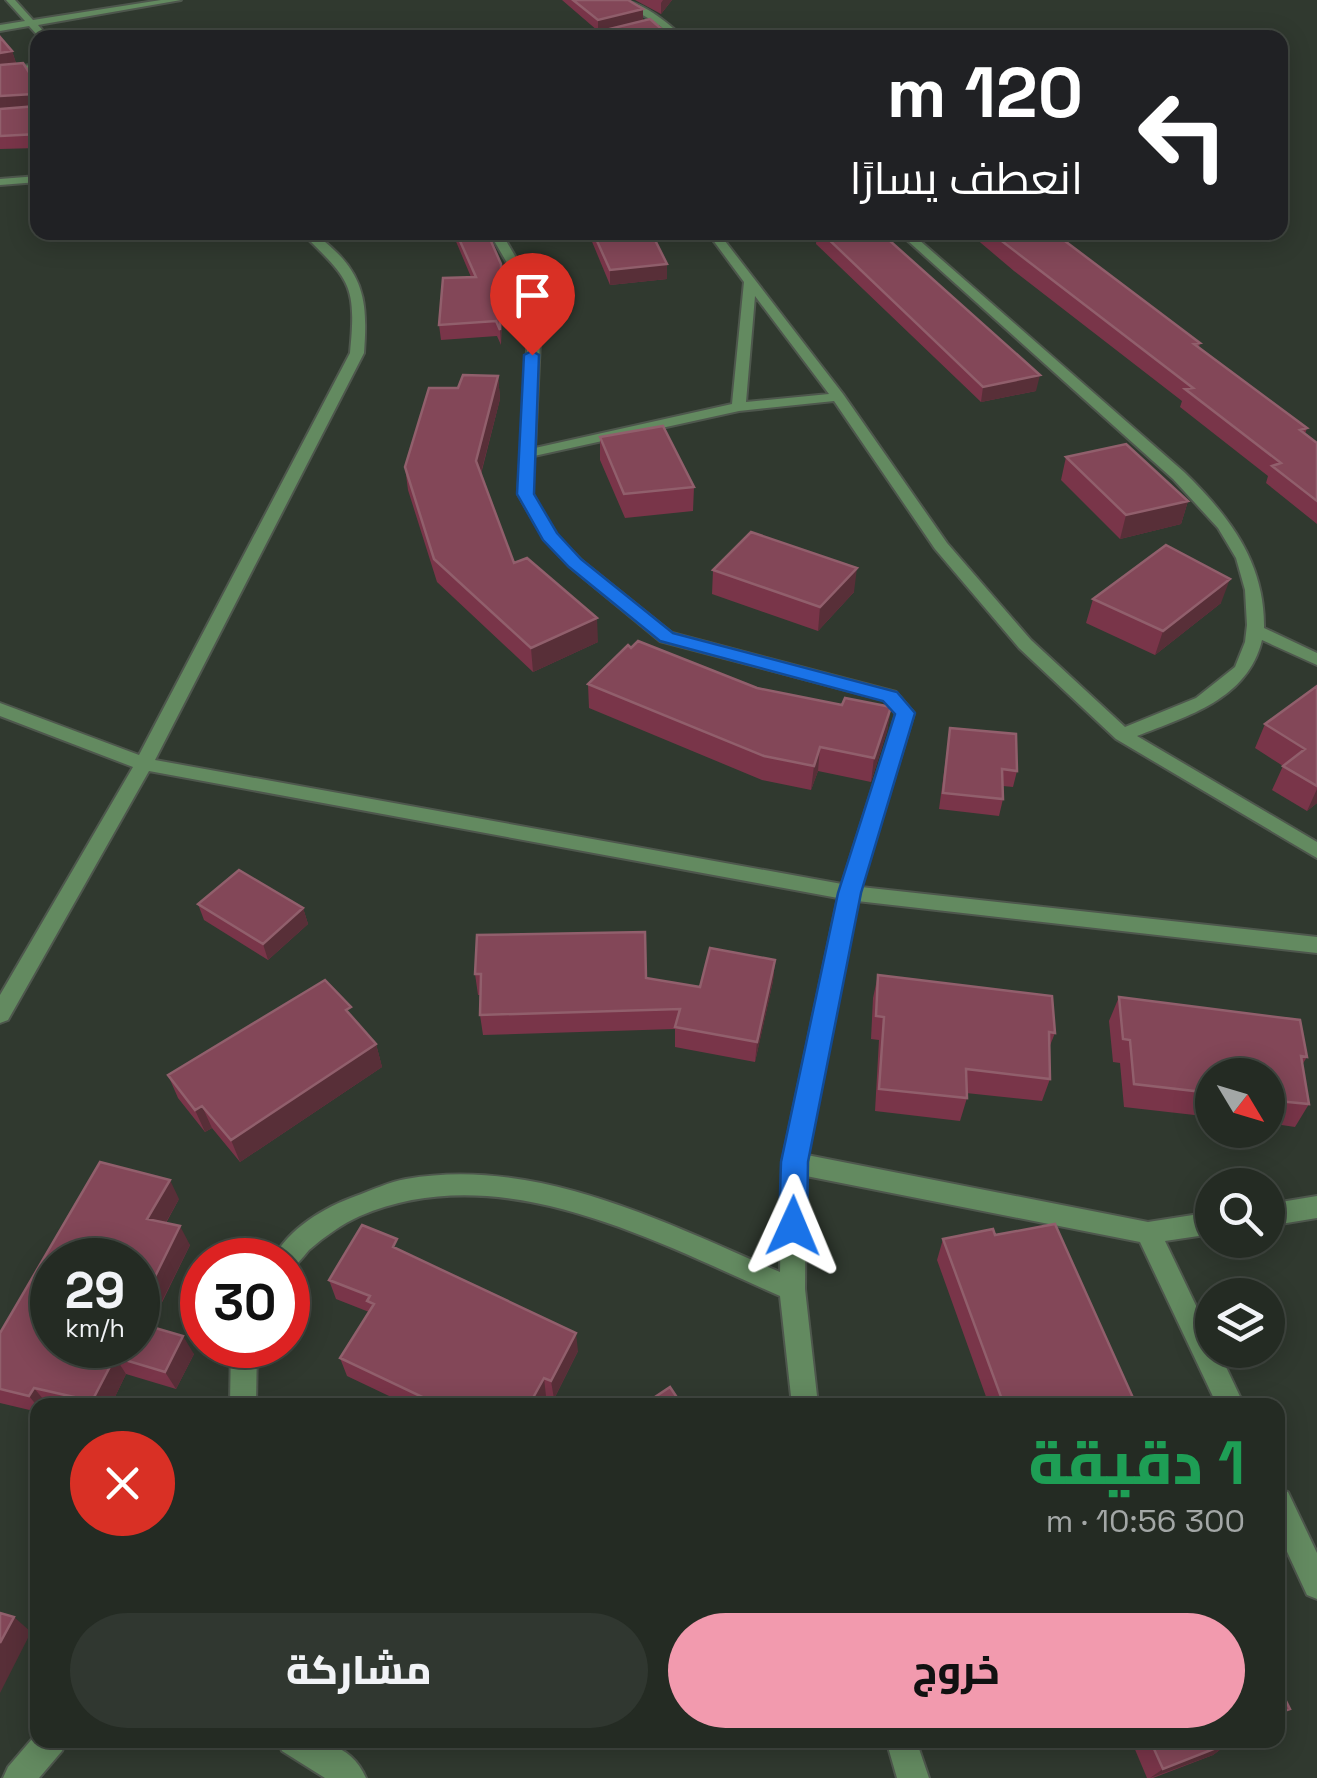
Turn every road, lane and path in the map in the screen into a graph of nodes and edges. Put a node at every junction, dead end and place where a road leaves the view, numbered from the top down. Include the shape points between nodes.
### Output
1 (10, 0) edge
2 (177, 0) edge
3 (621, 0) edge
4 (662, 22) junction
5 (30, 23) junction
6 (0, 28) edge
7 (37, 30) edge
8 (627, 30) edge
9 (671, 30) edge
10 (30, 67) edge
11 (0, 72) edge
12 (30, 180) edge
13 (0, 182) edge
14 (316, 240) edge
15 (500, 240) edge
16 (718, 240) edge
17 (912, 240) edge
18 (750, 280) junction
19 (838, 397) junction
20 (739, 406) junction
21 (525, 454) junction
22 (1255, 630) junction
23 (1317, 660) edge
24 (0, 709) edge
25 (1122, 736) junction
26 (144, 764) junction
27 (1317, 851) edge
28 (849, 893) junction
29 (1317, 945) edge
30 (7, 991) edge
31 (0, 1014) edge
32 (794, 1162) junction
33 (1317, 1208) edge
34 (1285, 1213) edge
35 (1195, 1225) edge
36 (1148, 1232) junction
37 (307, 1238) edge
38 (792, 1289) junction
39 (244, 1368) edge
40 (243, 1398) edge
41 (805, 1398) edge
42 (1228, 1398) edge
43 (1285, 1517) edge
44 (1317, 1585) edge
45 (44, 1748) edge
46 (308, 1748) edge
47 (904, 1748) edge
48 (19, 1778) edge
49 (350, 1778) edge
50 (913, 1778) edge

1 - 5 street
2 - 5 street
3 - 4 street
4 - 8 street
4 - 9 street
5 - 6 street
5 - 7 street
10 - 11 street
12 - 13 street
14 - 26 street via 345,264 362,306 357,353
15 - 21 street via 530,292 535,320
16 - 18 street
17 - 22 street via 1197,493 1240,549
18 - 19 street
18 - 20 street
19 - 20 street
19 - 25 street via 941,546 1025,644
20 - 21 street
21 - 28 street via 525,494 549,536 666,637 900,704 903,726
22 - 23 street
22 - 25 street via 1245,666 1227,686
24 - 26 street
25 - 27 street
26 - 28 street
26 - 30 street
28 - 29 street
28 - 32 street
30 - 31 street
32 - 36 street
32 - 38 street
33 - 34 street
35 - 36 street
36 - 42 street
37 - 38 street via 370,1199 428,1183 516,1188 615,1215
38 - 41 street
39 - 40 street
43 - 44 street
45 - 48 street
46 - 49 street
47 - 50 street

